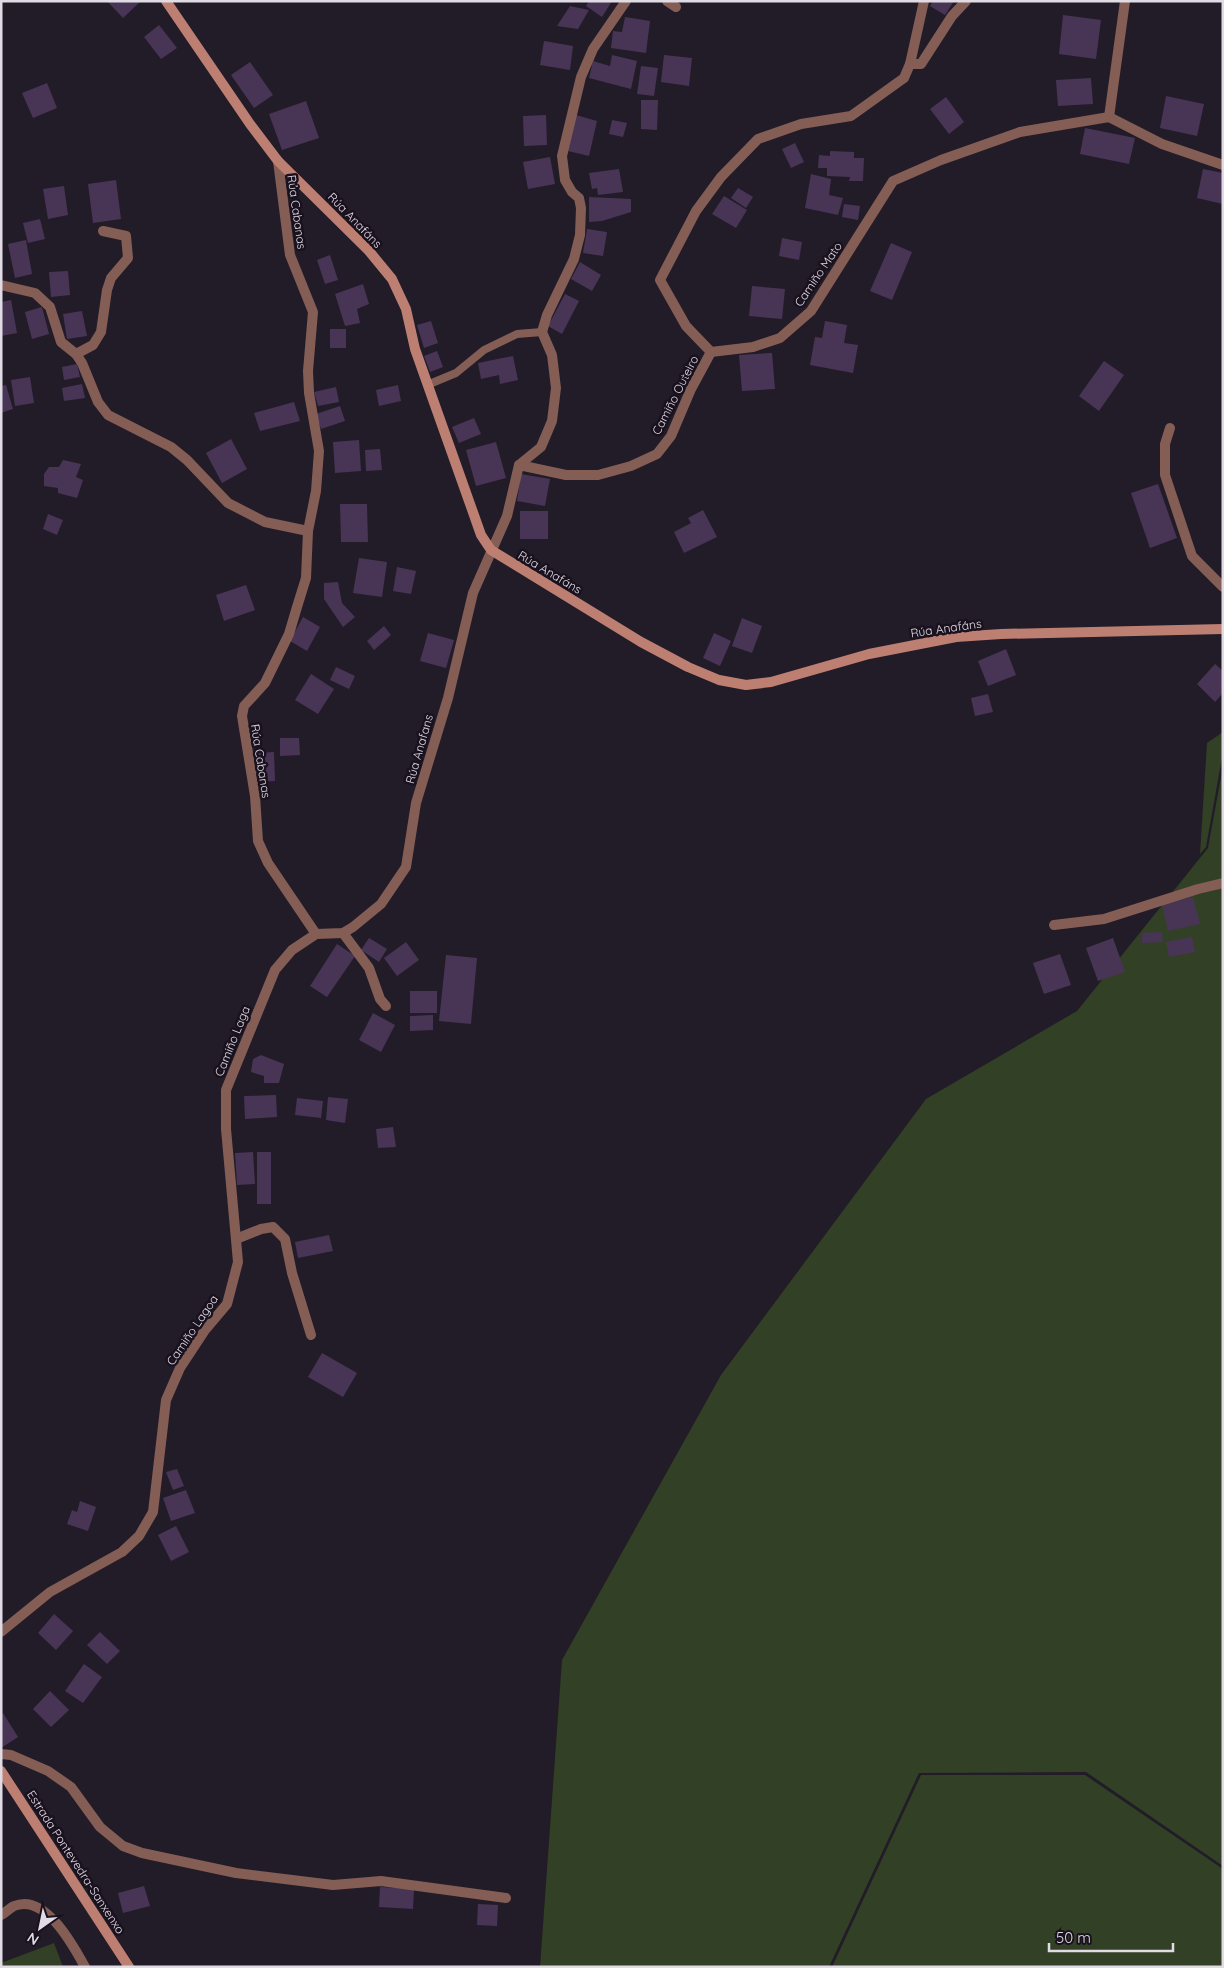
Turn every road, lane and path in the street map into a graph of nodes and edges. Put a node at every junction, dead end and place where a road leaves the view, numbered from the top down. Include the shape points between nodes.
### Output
1 (626, 1) edge
2 (924, 1) edge
3 (966, 1) edge
4 (1125, 1) edge
5 (167, 2) edge
6 (910, 64) junction
7 (1109, 117) junction
8 (278, 161) junction
9 (1223, 165) edge
10 (103, 231) dead end
11 (1, 285) edge
12 (542, 332) junction
13 (711, 352) junction
14 (76, 354) junction
15 (427, 385) junction
16 (1170, 428) dead end
17 (519, 465) junction
18 (308, 530) junction
19 (491, 550) junction
20 (1223, 587) edge
21 (1223, 629) edge
22 (1223, 883) edge
23 (1054, 925) dead end
24 (343, 933) junction
25 (316, 934) junction
26 (386, 1006) dead end
27 (236, 1239) junction
28 (311, 1335) dead end
29 (1, 1632) edge
30 (1, 1754) edge
31 (1, 1771) edge
32 (506, 1898) dead end
33 (1, 1916) edge
34 (85, 1967) edge
35 (129, 1967) edge

1 - 12 street via 593,49 581,77 562,156 565,180 579,198 580,235 574,259
2 - 6 street
3 - 6 street via 952,16 921,64
4 - 7 street
5 - 8 street, Rúa Anafáns
6 - 13 street via 904,78 850,116 801,124 758,139 721,176 696,211 660,280 686,326
7 - 9 street via 1162,144
7 - 13 street, Camiño Mato via 1020,132 893,181 811,311 780,338 753,347
8 - 15 street, Rúa Anafáns via 369,251 392,279 406,309
8 - 18 street, Rúa Cabanas via 290,255 313,312 308,371 319,451
10 - 14 street via 126,236 128,258 109,284 101,332 93,344
11 - 14 street via 26,290 44,300 50,307 61,342
12 - 15 lane via 517,334 484,350 456,373
12 - 17 street via 552,355 556,388 552,421 541,447
13 - 17 street, Camiño Outeiro via 671,436 657,454 631,466 598,475 566,474
14 - 18 street via 98,402 108,415 171,447 228,503 266,522
15 - 19 street, Rúa Anafáns via 481,535
16 - 20 street via 1165,444 1165,475 1192,556
17 - 19 street via 507,516
18 - 25 street, Rúa Cabanas via 306,578 288,634 265,683 244,706 242,716 255,796 258,841 268,863
19 - 21 street, Rúa Anafáns via 641,642 688,667 719,680 746,685 771,682 877,652 956,637
19 - 24 street, Rúa Anafans via 473,593 448,698 416,804 406,867 381,904
22 - 23 street via 1104,920
24 - 25 street
24 - 26 street via 369,968 380,999
25 - 27 street, Camiño Laga via 292,950 275,970 226,1090 226,1129
27 - 28 street via 273,1227 285,1239
27 - 29 street, Camiño Lagoa via 238,1262 227,1304 180,1368 166,1400 154,1512 139,1536 122,1552 50,1592
30 - 32 street via 48,1771 64,1782 100,1827 123,1846 142,1853 236,1873 333,1885 381,1881
31 - 35 street, Estrada Pontevedra-Sanxenxo
33 - 34 street via 14,1906 28,1904 43,1911 62,1928

